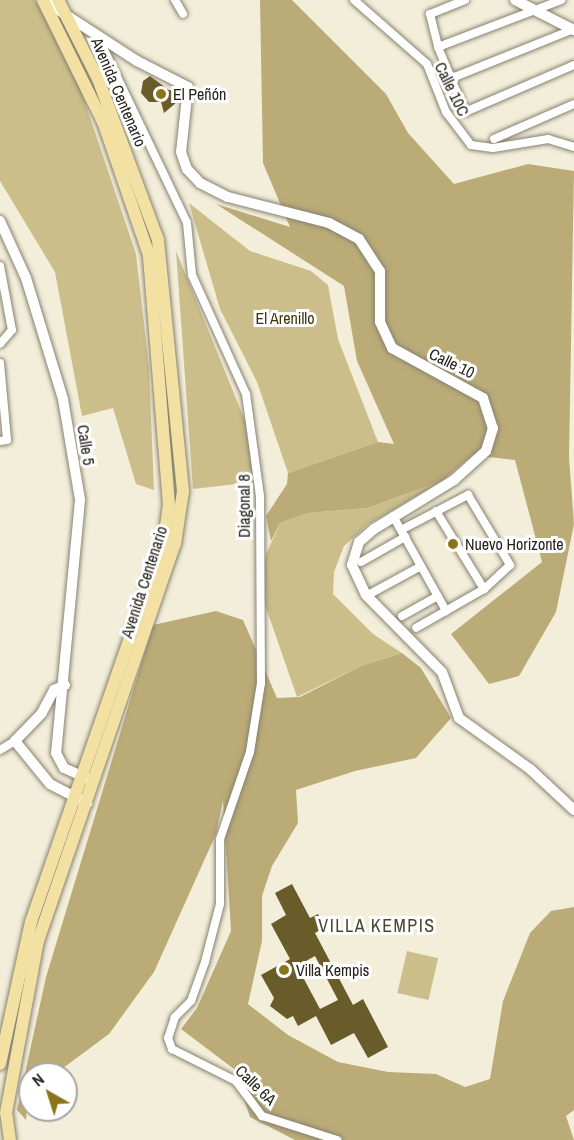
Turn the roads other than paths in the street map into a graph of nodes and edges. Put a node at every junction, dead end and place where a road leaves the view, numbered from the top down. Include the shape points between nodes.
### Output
1 (43, 0) edge
2 (58, 0) edge
3 (175, 0) edge
4 (354, 0) edge
5 (465, 0) edge
6 (515, 0) edge
7 (561, 0) edge
8 (532, 8) junction
9 (183, 14) dead end
10 (66, 15) junction
11 (574, 29) edge
12 (96, 34) junction
13 (438, 47) junction
14 (574, 65) edge
15 (452, 78) junction
16 (574, 104) edge
17 (494, 139) dead end
18 (574, 147) edge
19 (0, 221) edge
20 (0, 266) edge
21 (0, 344) edge
22 (0, 363) edge
23 (4, 441) edge
24 (436, 511) junction
25 (393, 516) junction
26 (403, 534) junction
27 (361, 562) dead end
28 (421, 566) junction
29 (484, 589) junction
30 (368, 595) dead end
31 (438, 596) junction
32 (446, 611) junction
33 (402, 616) dead end
34 (416, 628) dead end
35 (65, 685) junction
36 (15, 741) junction
37 (0, 750) edge
38 (81, 777) junction
39 (94, 781) junction
40 (74, 799) junction
41 (87, 803) junction
42 (574, 810) edge
43 (49, 870) junction
44 (61, 875) junction
45 (191, 1001) joint
46 (0, 1064) edge
47 (10, 1140) edge
48 (337, 1140) edge

1 - 10 street, Calle 10
1 - 38 main road, Avenida Centenario via 104,124 149,255 168,474 164,540
2 - 10 main road, Avenida Centenario
3 - 9 street
4 - 18 street, Calle 10C via 427,64 446,112 471,145 493,148 548,139
5 - 13 street via 430,14
6 - 8 street
7 - 8 street
8 - 11 street
8 - 13 street
10 - 12 street, Calle 10
10 - 39 main road, Avenida Centenario via 112,113 161,251 183,490 176,544
11 - 15 street
12 - 25 street, Calle 10 via 188,87 182,152 188,170 200,183 228,197 330,224 359,239 380,271 380,322 393,348 483,398 493,428 486,451 453,480
12 - 45 street, Diagonal 8 via 188,223 192,275 246,394 255,432 261,683 250,752 220,839 220,904
13 - 15 street
14 - 15 street via 465,112
16 - 17 street
19 - 35 street, Calle 5 via 26,278 63,399 80,500
20 - 21 street via 12,330
22 - 23 street
24 - 26 street
24 - 29 street
24 - 29 street via 468,495 510,565
25 - 26 street
25 - 42 street, Calle 10 via 359,542 352,565 356,581 431,656 442,672 459,718 530,769
26 - 27 street
26 - 28 street
28 - 30 street
28 - 31 street
29 - 32 street
31 - 32 street
31 - 33 street
32 - 34 street
35 - 36 street via 54,690 42,713
35 - 38 street, Calle 5 via 56,753 64,768
36 - 37 street
36 - 40 street via 50,784
38 - 39 street, Calle 5
38 - 40 main road, Avenida Centenario
39 - 41 main road, Avenida Centenario
40 - 41 street
40 - 43 main road, Avenida Centenario
41 - 44 main road, Avenida Centenario
43 - 44 main road
43 - 46 main road, Avenida Centenario via 26,939
44 - 47 main road, Avenida Centenario via 34,962 6,1113
45 - 48 street, Calle 6A via 175,1017 168,1038 172,1049 236,1082 262,1116

